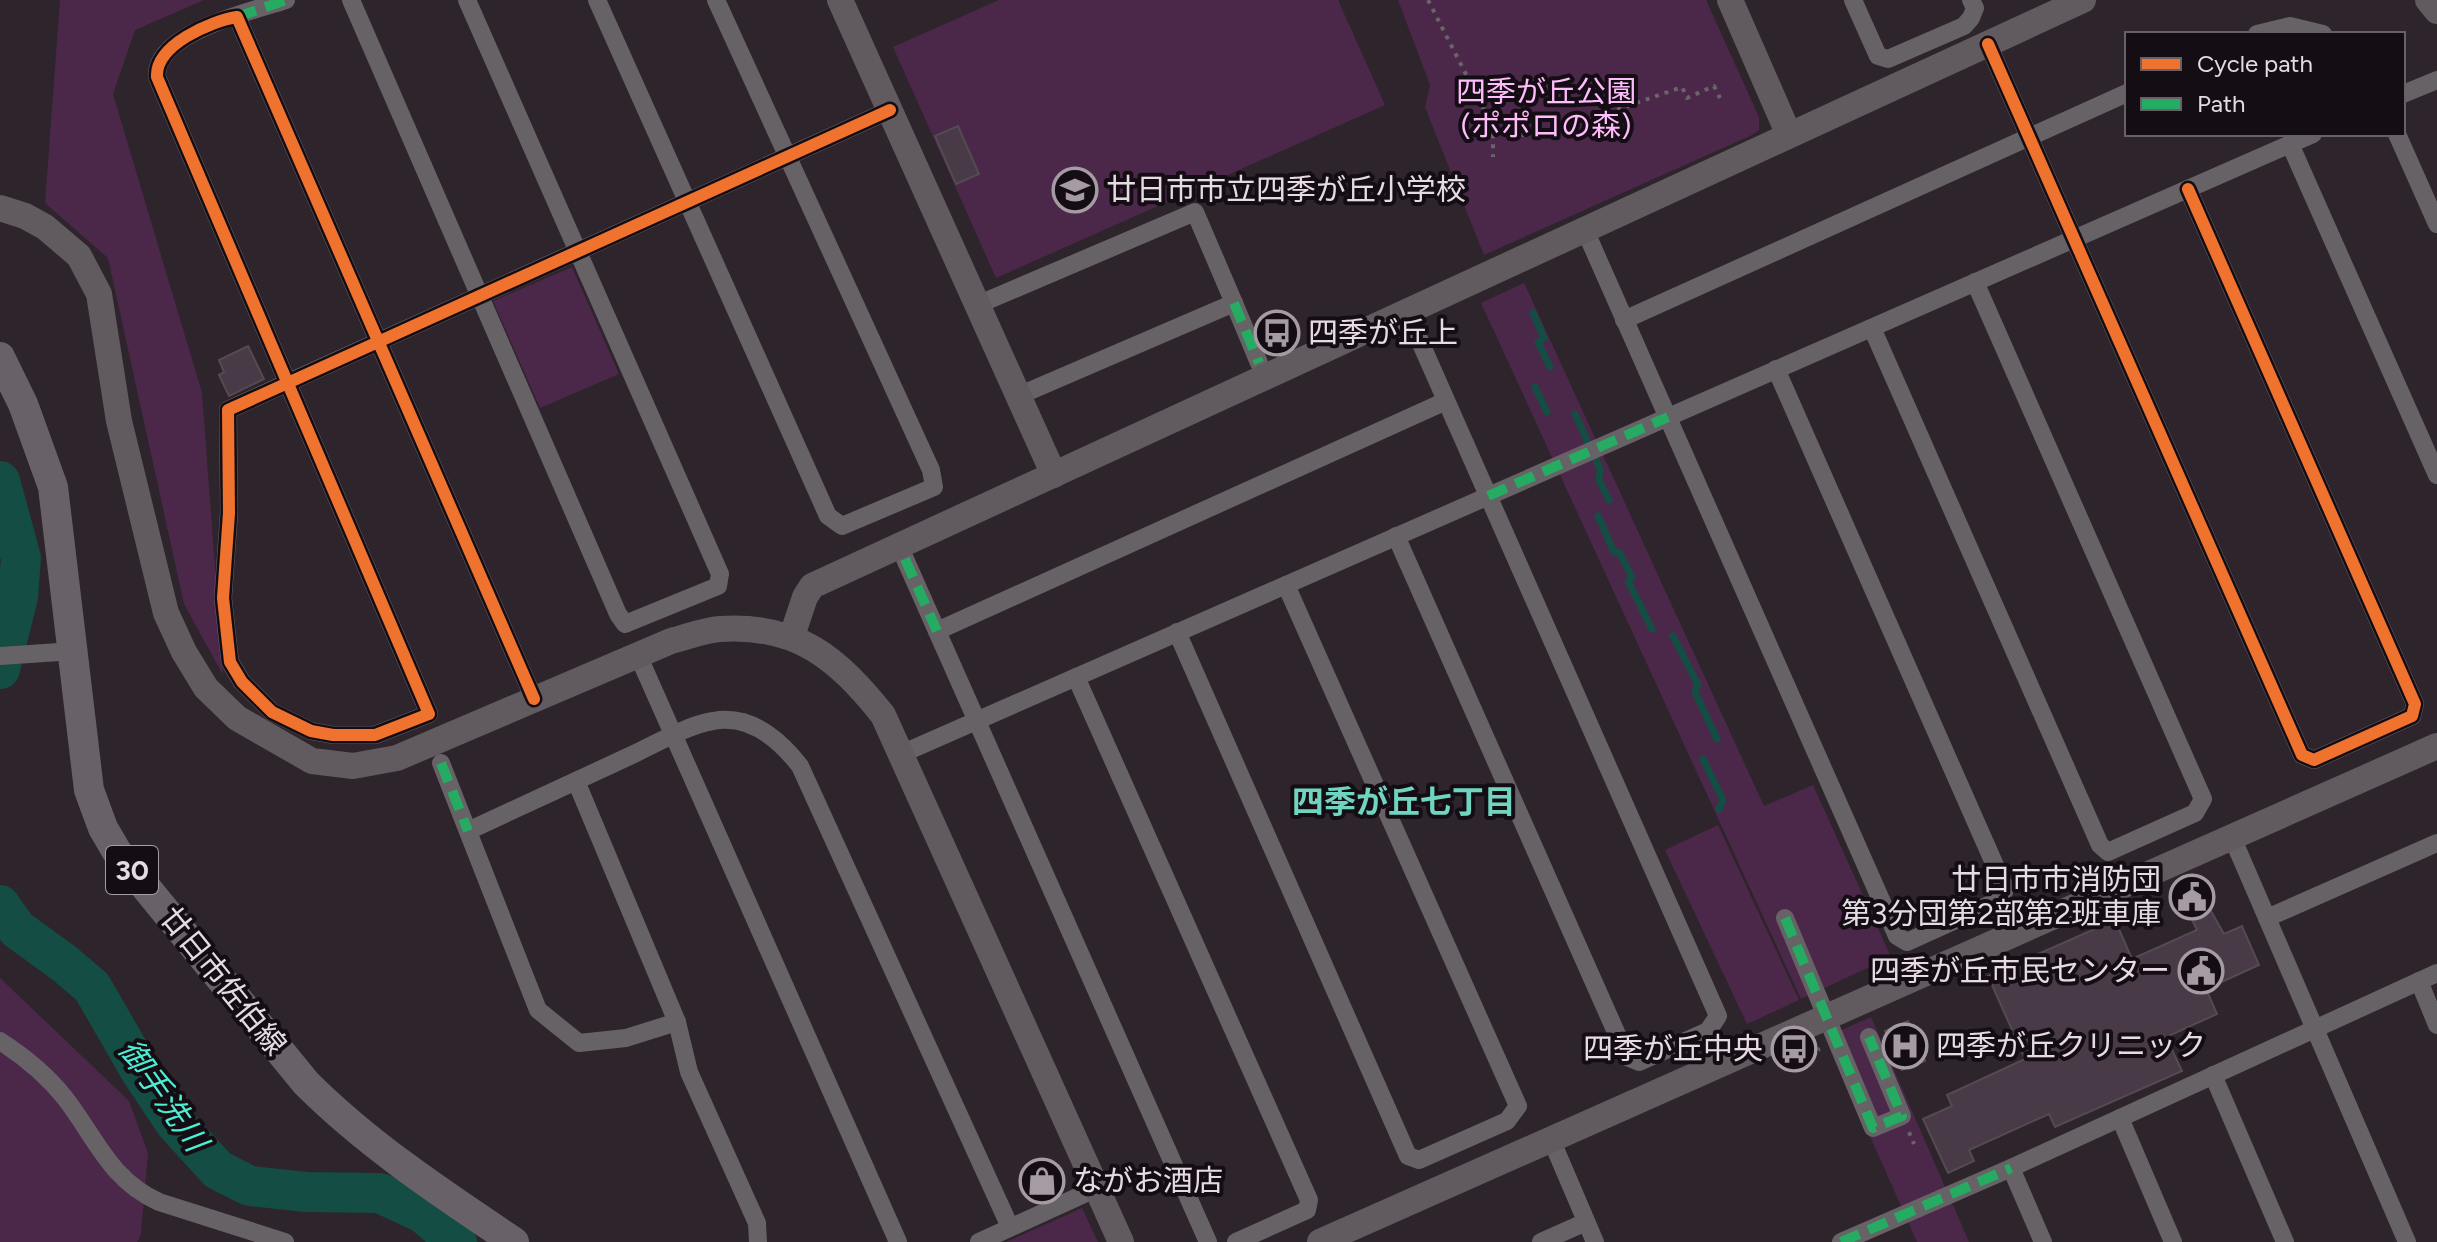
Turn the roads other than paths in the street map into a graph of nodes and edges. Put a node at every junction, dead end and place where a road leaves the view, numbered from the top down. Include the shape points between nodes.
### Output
1 (286, 0) edge
2 (351, 0) edge
3 (467, 0) edge
4 (597, 0) edge
5 (716, 0) edge
6 (840, 0) edge
7 (1730, 0) edge
8 (1853, 0) edge
9 (1971, 0) edge
10 (2083, 0) edge
11 (2428, 0) edge
12 (2437, 11) edge
13 (237, 17) junction
14 (2262, 32) edge
15 (2315, 32) edge
16 (1988, 44) junction
17 (2437, 80) edge
18 (2405, 93) edge
19 (2125, 94) edge
20 (890, 110) junction
21 (1789, 135) junction
22 (2308, 136) edge
23 (2398, 136) edge
24 (2029, 137) junction
25 (2290, 144) junction
26 (788, 157) junction
27 (2188, 189) junction
28 (688, 202) junction
29 (0, 208) edge
30 (2437, 224) edge
31 (1585, 230) junction
32 (2074, 239) junction
33 (578, 251) junction
34 (1975, 282) junction
35 (480, 296) junction
36 (1234, 303) junction
37 (977, 305) junction
38 (1407, 312) junction
39 (1624, 320) junction
40 (1872, 328) junction
41 (379, 342) junction
42 (0, 357) edge
43 (1259, 363) dead end
44 (1776, 369) junction
45 (287, 383) junction
46 (1018, 396) junction
47 (1446, 401) junction
48 (1668, 417) junction
49 (1054, 475) junction
50 (2437, 475) edge
51 (1488, 496) junction
52 (1396, 536) junction
53 (905, 559) dead end
54 (1286, 585) junction
55 (937, 631) junction
56 (1177, 632) junction
57 (792, 636) junction
58 (74, 651) junction
59 (638, 655) junction
60 (0, 656) edge
61 (1076, 677) junction
62 (534, 699) junction
63 (976, 721) junction
64 (674, 736) junction
65 (2437, 746) edge
66 (901, 754) junction
67 (441, 763) dead end
68 (576, 781) junction
69 (468, 831) junction
70 (2232, 837) junction
71 (2437, 843) edge
72 (1785, 918) dead end
73 (2267, 918) junction
74 (2437, 973) edge
75 (2419, 981) junction
76 (677, 1022) junction
77 (2437, 1025) edge
78 (2316, 1028) junction
79 (1869, 1037) dead end
80 (0, 1041) edge
81 (2213, 1075) junction
82 (2120, 1118) junction
83 (1551, 1139) junction
84 (2011, 1168) junction
85 (1097, 1188) junction
86 (1586, 1222) junction
87 (1010, 1227) junction
88 (285, 1242) edge
89 (514, 1242) edge
90 (758, 1242) edge
91 (898, 1242) edge
92 (979, 1242) edge
93 (1121, 1242) edge
94 (1208, 1242) edge
95 (1236, 1242) edge
96 (1320, 1242) edge
97 (1541, 1242) edge
98 (1595, 1242) edge
99 (1841, 1242) edge
100 (2043, 1242) edge
101 (2173, 1242) edge
102 (2285, 1242) edge
103 (2407, 1242) edge

1 - 13 street
2 - 35 street
3 - 33 street
4 - 28 street
5 - 26 street
6 - 20 street
7 - 21 street
8 - 9 street via 1878,56 1888,59 1964,26 1975,8
10 - 16 street
11 - 12 street
13 - 41 street
13 - 45 street via 206,25 163,54 157,77
14 - 15 street via 2290,26
16 - 21 street
16 - 24 street
17 - 18 street
19 - 24 street
20 - 26 street
20 - 37 street
21 - 31 street
22 - 25 street
23 - 30 street
24 - 32 street
24 - 39 street
25 - 27 street
25 - 50 street
26 - 28 street
26 - 28 street via 931,470 934,487 842,526 828,516
27 - 32 street
27 - 32 street via 2415,704 2412,716 2314,760 2302,755
28 - 33 street
29 - 62 street via 45,227 68,246 99,294 119,421 166,613 206,688 237,718 312,761 353,766 397,758
31 - 38 street
31 - 39 street
32 - 34 street
33 - 35 street
33 - 35 street via 720,574 718,586 625,624
34 - 40 street
34 - 40 street via 2203,799 2195,813 2108,852 2100,845
35 - 41 street
36 - 37 street via 1195,212
36 - 43 street
36 - 46 street
37 - 46 street
38 - 47 street
38 - 49 street
39 - 48 street
40 - 44 street
41 - 45 street
41 - 62 street
42 - 58 main road, 廿日市佐伯線 / 30 via 53,487
44 - 48 street
44 - 48 street via 2005,888 2002,899 1907,942 1897,936
45 - 45 street via 228,410 223,598 230,662 272,712 311,731 375,735 429,714
46 - 49 street
47 - 51 street
47 - 55 street
48 - 51 street
49 - 57 street via 812,586
51 - 52 street
51 - 52 street via 1718,1016 1708,1031 1639,1062 1627,1057
52 - 54 street
53 - 55 street
54 - 56 street
54 - 56 street via 1518,1106 1507,1121 1419,1160 1408,1156
55 - 63 street
56 - 61 street
57 - 59 street via 717,629
57 - 66 street via 856,681 883,715
58 - 60 street
58 - 89 main road, 廿日市佐伯線 / 30 via 89,790 117,852 340,1118
59 - 62 street
59 - 64 street
61 - 63 street
61 - 95 street via 1309,1200 1307,1210
63 - 66 street
63 - 94 street
64 - 68 street
64 - 87 street via 713,721 741,722 764,730 800,766
64 - 91 street
65 - 70 street
66 - 85 street
67 - 69 street
68 - 69 street
68 - 76 street
69 - 76 street via 538,1010 579,1043 626,1038
70 - 73 street
70 - 83 street
71 - 73 street
72 - 79 street via 1873,1128 1902,1116
73 - 78 street
74 - 75 street
75 - 77 street
75 - 78 street
76 - 90 street via 689,1072 757,1223
78 - 81 street
78 - 103 street
80 - 88 street via 46,1076 112,1167 141,1194
81 - 82 street
81 - 102 street
82 - 84 street
82 - 101 street
83 - 86 street
83 - 96 street
84 - 99 street
84 - 100 street
85 - 87 street
85 - 93 street
86 - 97 street
86 - 98 street
87 - 92 street

